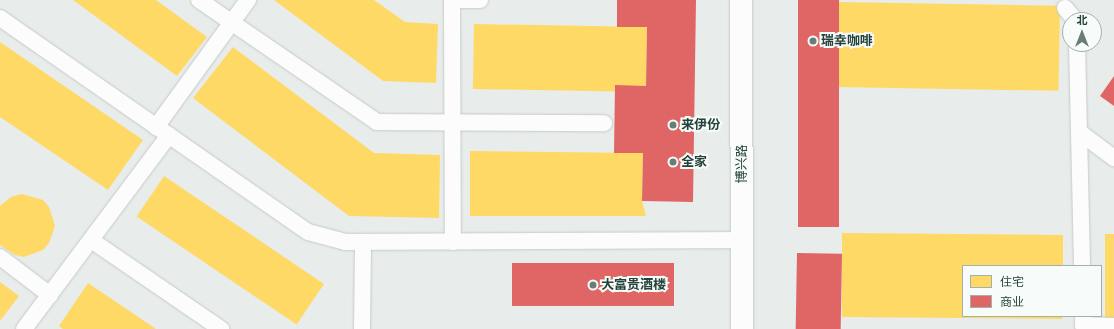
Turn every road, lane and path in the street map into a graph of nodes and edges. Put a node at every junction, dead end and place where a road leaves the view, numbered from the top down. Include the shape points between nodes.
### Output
1 (199, 0) edge
2 (248, 0) edge
3 (452, 0) edge
4 (480, 0) edge
5 (741, 0) edge
6 (0, 18) edge
7 (232, 22) junction
8 (1077, 52) edge
9 (452, 123) junction
10 (604, 123) dead end
11 (162, 131) junction
12 (1079, 132) junction
13 (1114, 158) edge
14 (91, 240) junction
15 (742, 240) junction
16 (364, 242) junction
17 (453, 242) junction
18 (0, 257) edge
19 (1082, 265) edge
20 (50, 295) junction
21 (1083, 317) edge
22 (1114, 326) edge
23 (24, 329) edge
24 (221, 329) edge
25 (362, 329) edge
26 (742, 329) edge

1 - 7 lane
2 - 7 lane
3 - 4 lane
3 - 9 lane
5 - 15 street, 博兴路
6 - 11 lane
7 - 9 lane via 377,122
7 - 11 lane
8 - 12 lane
9 - 10 lane
9 - 17 lane
11 - 14 lane
11 - 16 lane via 308,232 345,242
12 - 13 lane
12 - 19 lane
14 - 20 lane
14 - 24 lane
15 - 17 lane
15 - 26 street, 博兴路
16 - 17 lane
16 - 25 lane
18 - 20 lane
20 - 23 lane
21 - 22 lane via 1083,325

